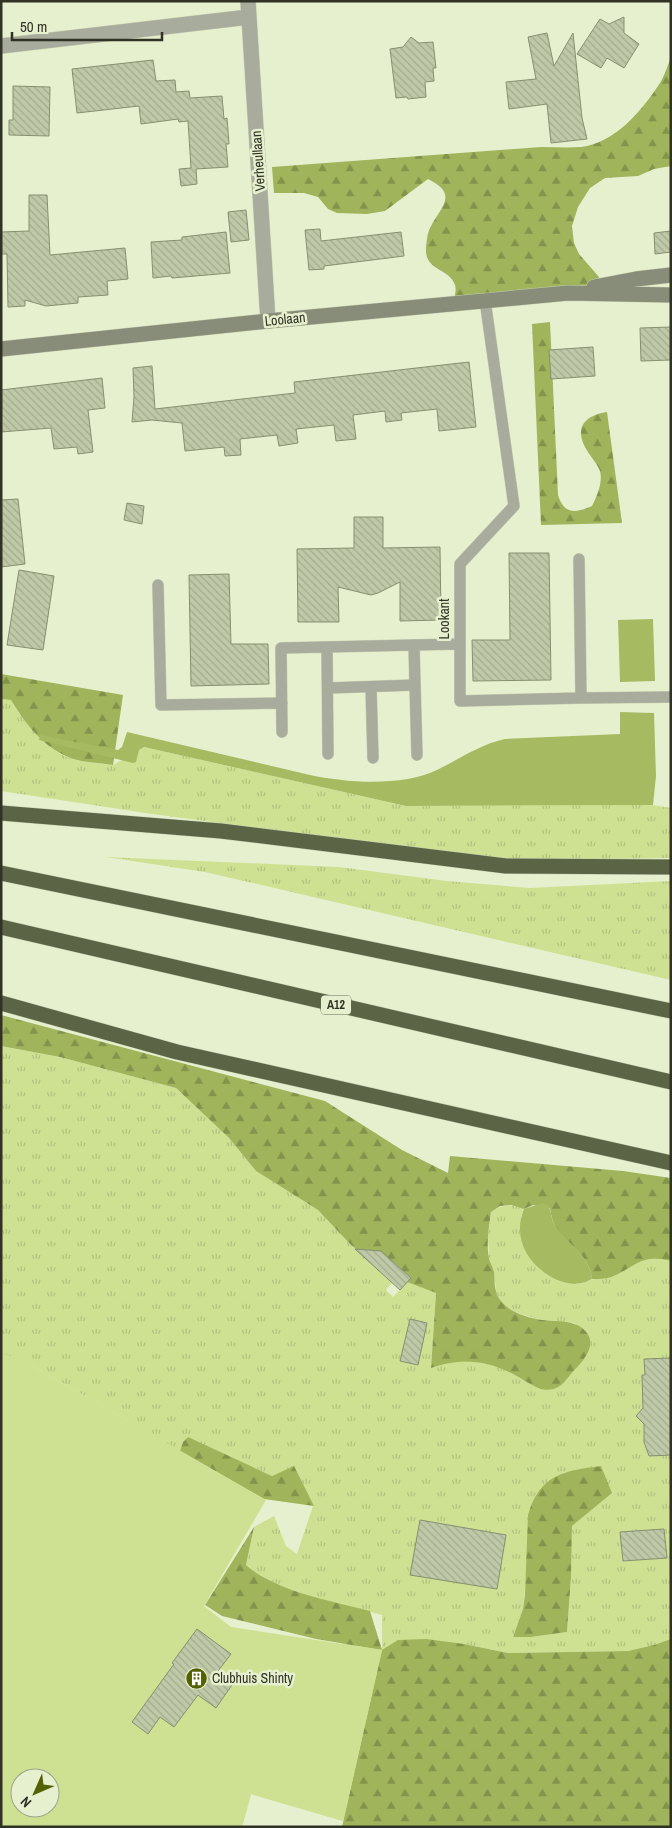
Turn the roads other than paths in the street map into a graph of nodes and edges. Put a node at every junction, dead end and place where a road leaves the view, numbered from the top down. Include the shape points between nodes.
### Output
1 (248, 1) edge
2 (249, 18) junction
3 (1, 46) edge
4 (671, 275) edge
5 (568, 293) junction
6 (671, 295) edge
7 (485, 300) junction
8 (268, 321) junction
9 (1, 349) edge
10 (579, 559) dead end
11 (158, 585) dead end
12 (459, 644) junction
13 (414, 645) junction
14 (327, 648) junction
15 (415, 685) junction
16 (371, 687) junction
17 (328, 688) junction
18 (671, 697) edge
19 (581, 698) junction
20 (282, 702) junction
21 (282, 732) dead end
22 (328, 754) dead end
23 (417, 755) dead end
24 (373, 758) dead end
25 (1, 813) edge
26 (671, 867) edge
27 (1, 872) edge
28 (1, 927) edge
29 (1, 1003) edge
30 (671, 1012) edge
31 (671, 1082) edge
32 (671, 1163) edge

1 - 2 street, Verheullaan
2 - 3 street
2 - 8 street, Verheullaan
4 - 5 street, Loolaan
5 - 6 street, Loolaan
5 - 7 street, Loolaan
7 - 8 street, Loolaan
7 - 12 lane, Lookant via 514,506 460,564
8 - 9 street, Loolaan
10 - 19 lane
11 - 20 lane via 162,705
12 - 13 lane
12 - 19 lane, Lookant via 460,701
13 - 14 lane
13 - 15 lane
14 - 17 lane
14 - 20 lane via 281,648
15 - 16 lane
15 - 23 lane
16 - 17 lane
16 - 24 lane
17 - 22 lane
18 - 19 lane
20 - 21 lane
25 - 26 highway via 221,832 506,866
27 - 30 highway
28 - 31 highway, A12
29 - 32 highway via 178,1052

